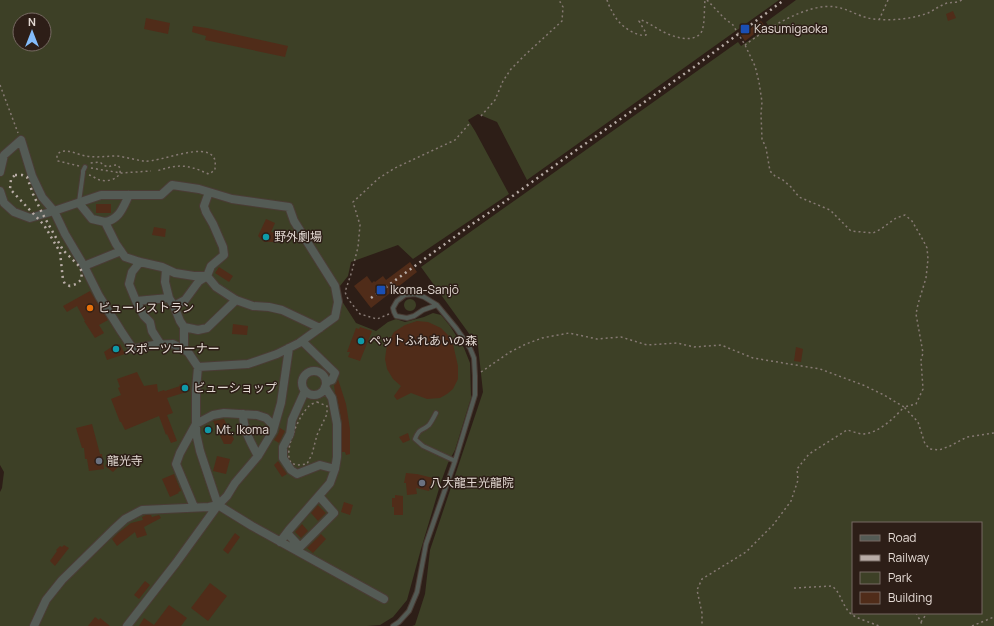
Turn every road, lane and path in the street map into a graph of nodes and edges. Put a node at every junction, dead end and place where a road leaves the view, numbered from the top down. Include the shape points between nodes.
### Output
1 (559, 0) edge
2 (607, 0) edge
3 (706, 0) edge
4 (888, 0) edge
5 (962, 0) edge
6 (879, 20) junction
7 (745, 45) junction
8 (0, 85) edge
9 (481, 116) dead end
10 (470, 123) dead end
11 (18, 131) dead end
12 (85, 167) junction
13 (157, 171) dead end
14 (0, 172) edge
15 (151, 172) dead end
16 (83, 173) junction
17 (121, 173) junction
18 (0, 191) edge
19 (209, 192) junction
20 (129, 195) junction
21 (79, 203) junction
22 (54, 211) junction
23 (105, 222) junction
24 (121, 251) junction
25 (140, 262) junction
26 (84, 266) junction
27 (166, 269) junction
28 (207, 276) junction
29 (169, 298) junction
30 (236, 300) junction
31 (136, 301) junction
32 (437, 305) junction
33 (174, 306) junction
34 (394, 312) junction
35 (184, 327) junction
36 (320, 328) junction
37 (302, 341) junction
38 (161, 345) junction
39 (289, 348) junction
40 (184, 350) junction
41 (198, 367) junction
42 (475, 376) junction
43 (326, 384) junction
44 (305, 391) junction
45 (904, 407) junction
46 (436, 413) dead end
47 (243, 414) junction
48 (196, 424) junction
49 (274, 426) junction
50 (994, 433) edge
51 (258, 456) junction
52 (289, 457) joint
53 (455, 461) junction
54 (335, 469) junction
55 (319, 496) junction
56 (218, 505) junction
57 (194, 507) junction
58 (287, 533) junction
59 (280, 542) junction
60 (794, 588) dead end
61 (384, 599) dead end
62 (917, 614) edge
63 (926, 614) edge
64 (994, 617) edge
65 (921, 622) junction
66 (34, 626) edge
67 (127, 626) edge
68 (393, 626) edge
69 (702, 626) edge
70 (880, 626) edge
71 (922, 626) edge
72 (972, 626) edge

1 - 9 path via 563,7 562,21 511,69 494,100
2 - 3 path via 617,19 638,35 646,35 640,20 667,34 684,39 695,38 701,32
3 - 7 path via 733,25
4 - 6 path
5 - 6 path via 946,3 915,17
6 - 7 path via 866,18 838,7 820,7 789,18
7 - 45 path via 759,82 762,138 770,171 791,187 799,197 830,210 851,231 872,233 905,215 912,221 927,248 926,278 916,314 923,353 923,389 916,404
8 - 11 path
10 - 34 path via 455,140 384,174 353,202 360,225 358,247 345,292 360,314 377,319
12 - 13 path via 58,161 57,155 66,151 84,156 117,156 144,162 202,152 214,157 216,170 208,174 194,168 178,166
12 - 16 lane
12 - 17 path
12 - 17 path via 91,162 100,162 108,167 118,165
14 - 22 street via 4,155 21,140 32,176 42,197
15 - 17 path
16 - 17 path via 92,175 100,181 114,179
16 - 21 lane
18 - 22 street via 4,203 14,212 30,218
19 - 20 street via 172,185 161,195
19 - 28 street via 204,206 223,247 224,255 211,266
19 - 36 street via 232,199 289,207 294,221 335,286 338,302 336,317
20 - 21 street via 101,196
20 - 23 street via 118,216
21 - 22 street
21 - 23 street via 92,219
22 - 26 street
23 - 24 street
24 - 25 street via 125,257
24 - 26 street
25 - 27 street
25 - 31 street via 132,272 129,284
26 - 38 street via 99,296 134,348
27 - 28 street via 176,273
27 - 29 street via 165,282
28 - 30 street via 216,287
28 - 33 street via 199,280 185,300
29 - 31 street
29 - 33 street
30 - 35 street via 207,328 198,330
30 - 36 street via 253,306 282,310
31 - 38 street
32 - 34 lane via 407,318 396,316
32 - 34 lane via 415,294 405,295 397,300
32 - 42 lane via 470,348 474,358
33 - 35 street
35 - 40 street
36 - 37 street
37 - 39 street
37 - 43 street via 335,373 332,380
38 - 40 street via 173,344
39 - 41 street via 248,364
39 - 49 street via 281,404
40 - 41 street
41 - 48 street
42 - 45 path via 510,352 542,338 568,334 597,339 621,337 647,345 722,345 753,358 820,369 863,385
42 - 53 lane via 475,395
43 - 44 street via 322,392 315,395
43 - 44 street via 319,372 308,373 302,384
43 - 54 street via 332,398 337,424
44 - 54 street via 283,447 283,458 290,470 298,474 320,465
45 - 50 path via 918,422 925,444 930,449 939,450 967,437
45 - 69 path via 876,431 863,434 847,430 809,454 797,469 798,480 790,501 773,525 746,552 702,578 697,590
46 - 53 lane via 432,421 418,431 415,439 423,446
47 - 48 street via 213,415
47 - 49 street via 266,418
47 - 51 street via 243,422
48 - 56 street via 200,451
48 - 57 street via 176,464
49 - 51 street
51 - 56 street
52 - 52 path via 290,444 302,416 310,405 317,402 326,406 327,414 307,464 291,463
53 - 68 lane via 426,544 417,592 409,612
54 - 55 street via 330,483
55 - 58 street
55 - 58 street via 334,512 300,547
56 - 57 street
56 - 59 street
56 - 67 street
57 - 66 street via 142,510 125,519 62,580 46,600
58 - 59 street
59 - 61 street
60 - 70 path via 832,586 837,589 851,615
62 - 65 path
63 - 65 path
64 - 72 path
65 - 71 path

